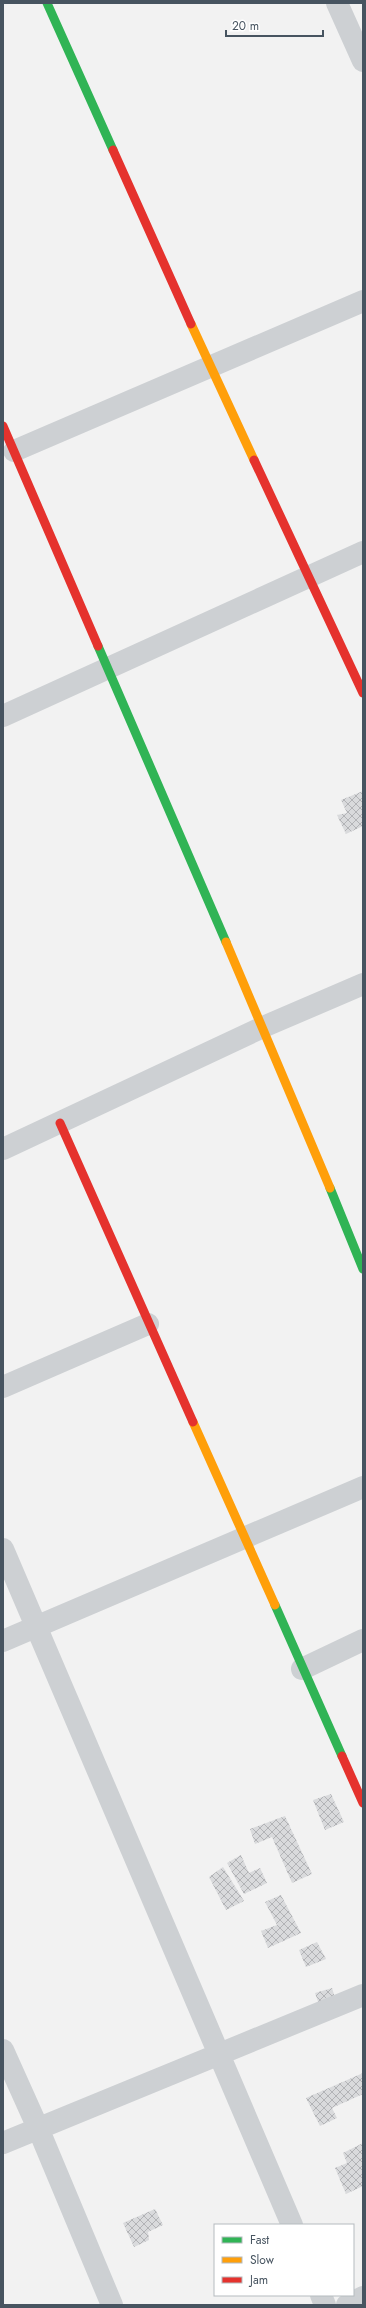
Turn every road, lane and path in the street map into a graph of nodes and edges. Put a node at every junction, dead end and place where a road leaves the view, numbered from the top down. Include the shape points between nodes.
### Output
1 (47, 3) edge
2 (337, 3) edge
3 (363, 61) edge
4 (363, 301) edge
5 (210, 366) junction
6 (3, 426) edge
7 (14, 451) junction
8 (363, 552) edge
9 (308, 577) junction
10 (108, 668) junction
11 (363, 693) edge
12 (3, 716) edge
13 (363, 984) edge
14 (264, 1027) junction
15 (60, 1123) junction
16 (3, 1149) edge
17 (363, 1269) edge
18 (148, 1324) junction
19 (3, 1387) edge
20 (363, 1487) edge
21 (244, 1536) junction
22 (3, 1549) edge
23 (37, 1627) junction
24 (363, 1640) edge
25 (3, 1641) edge
26 (302, 1669) junction
27 (363, 1803) edge
28 (363, 1995) edge
29 (3, 2050) edge
30 (221, 2054) junction
31 (38, 2128) junction
32 (3, 2143) edge
33 (292, 2224) edge
34 (322, 2296) edge
35 (363, 2297) edge
36 (112, 2305) edge
37 (326, 2305) edge
38 (347, 2305) edge

1 - 5 street
2 - 3 street
4 - 5 street
5 - 7 street
5 - 9 street
6 - 7 street
7 - 10 street
8 - 9 street
9 - 10 street
9 - 11 street
10 - 12 street
10 - 14 street
13 - 14 street
14 - 15 street
14 - 17 street
15 - 16 street
15 - 18 street
18 - 19 street
18 - 21 street
20 - 21 street
21 - 23 street
21 - 26 street
22 - 23 street
23 - 25 street
23 - 30 street
24 - 26 street
26 - 27 street
28 - 30 street
29 - 31 street
30 - 31 street
30 - 33 street
31 - 32 street
31 - 36 street
34 - 37 street
35 - 38 street

